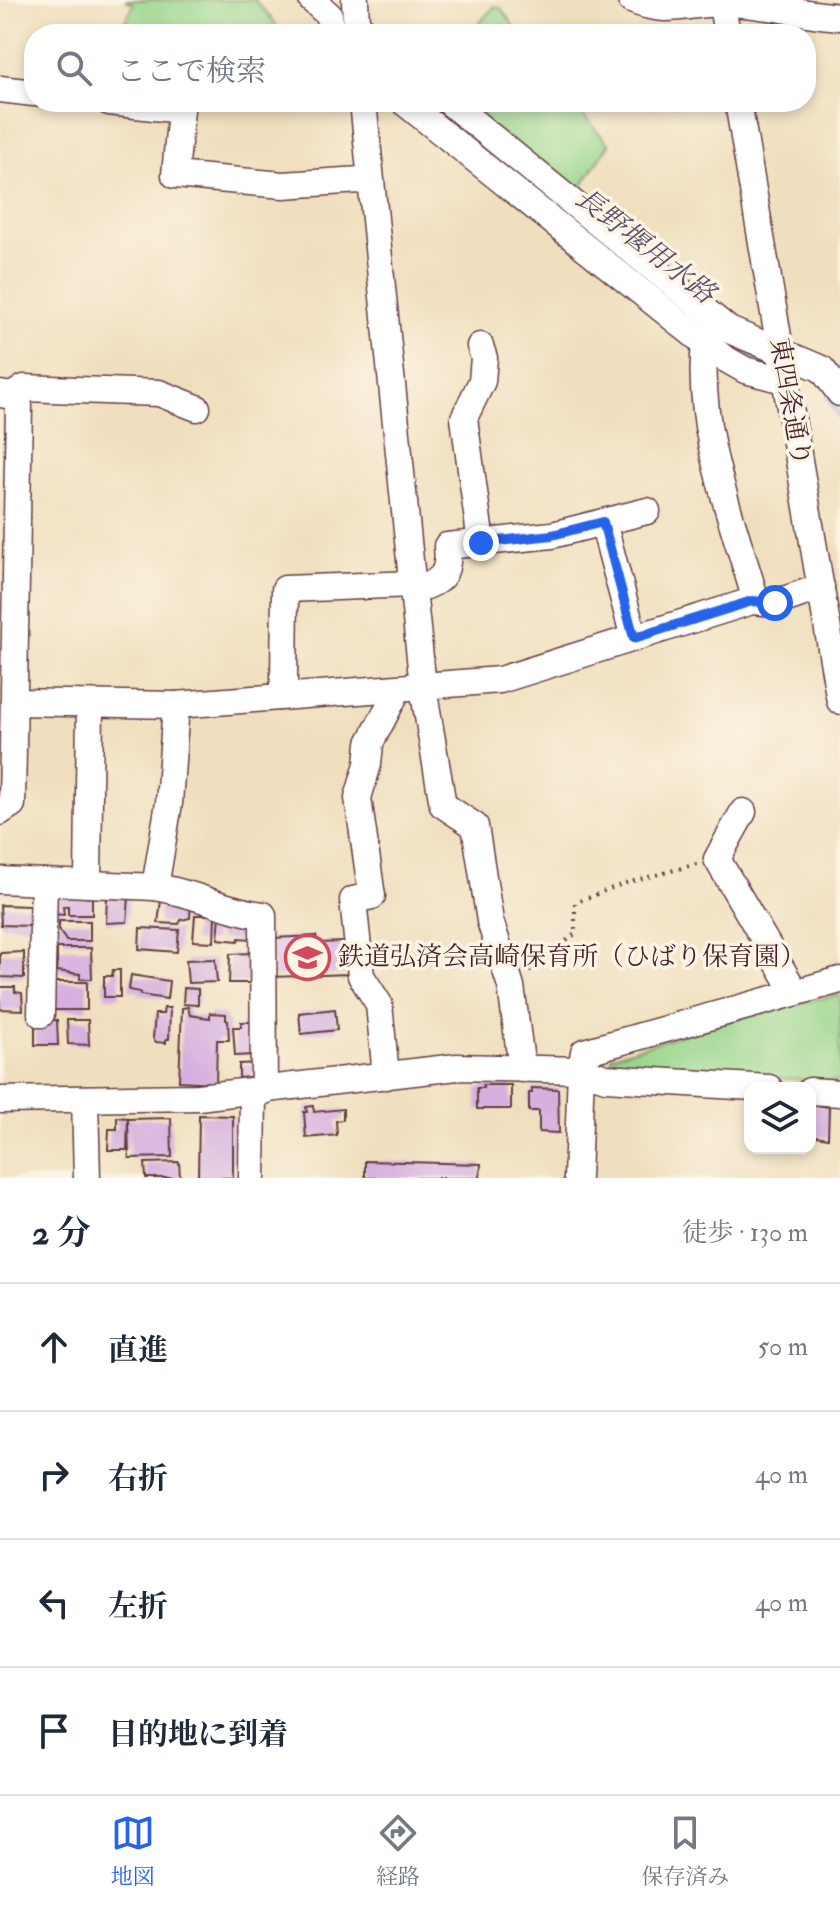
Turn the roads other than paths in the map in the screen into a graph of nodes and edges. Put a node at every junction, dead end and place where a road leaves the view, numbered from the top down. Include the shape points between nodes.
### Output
1 (312, 0) edge
2 (355, 0) edge
3 (631, 0) edge
4 (721, 1) edge
5 (810, 7) edge
6 (840, 17) edge
7 (330, 24) edge
8 (357, 24) edge
9 (725, 24) edge
10 (0, 89) edge
11 (24, 92) edge
12 (181, 112) edge
13 (364, 112) edge
14 (416, 112) edge
15 (461, 112) edge
16 (740, 112) edge
17 (361, 180) dead end
18 (705, 343) junction
19 (480, 346) dead end
20 (785, 371) junction
21 (840, 393) edge
22 (6, 395) edge
23 (197, 408) dead end
24 (647, 511) dead end
25 (603, 522) junction
26 (481, 543) junction
27 (414, 587) junction
28 (821, 587) junction
29 (752, 601) junction
30 (634, 638) junction
31 (423, 687) junction
32 (394, 689) junction
33 (279, 697) junction
34 (840, 701) edge
35 (14, 702) junction
36 (90, 704) junction
37 (176, 705) junction
38 (0, 812) edge
39 (743, 812) dead end
40 (0, 880) edge
41 (44, 882) junction
42 (88, 884) junction
43 (155, 887) junction
44 (840, 980) edge
45 (795, 992) junction
46 (41, 1014) dead end
47 (522, 1069) junction
48 (581, 1070) junction
49 (386, 1076) junction
50 (744, 1086) edge
51 (258, 1091) junction
52 (816, 1091) edge
53 (840, 1093) edge
54 (85, 1099) junction
55 (0, 1100) edge
56 (87, 1178) edge
57 (252, 1178) edge
58 (577, 1178) edge

1 - 7 street via 329,15
2 - 8 street
3 - 4 street via 664,8
4 - 5 street
4 - 9 street
5 - 6 street
10 - 11 street
12 - 17 street via 175,175 283,185
13 - 27 street
14 - 18 street
15 - 20 street
16 - 20 street, 東四条通り
18 - 20 street via 745,370
18 - 29 street via 704,406 711,447
19 - 26 street via 482,381 464,418
20 - 21 street via 822,369
20 - 28 street, 東四条通り
22 - 23 street via 24,388 159,393
22 - 35 street via 19,405
24 - 25 street
25 - 26 street via 552,535
25 - 30 street
26 - 27 street via 447,546 444,576 431,586
27 - 31 street
27 - 33 street via 285,589 284,684
28 - 29 street via 775,603
28 - 34 street, 東四条通り
29 - 30 street
30 - 31 street via 500,680
31 - 32 street
31 - 47 street via 443,805 475,826 490,921 511,986
32 - 33 street
32 - 49 street via 370,743 358,798 372,896 353,900 361,976 379,1004
33 - 37 street
35 - 36 street
35 - 38 street via 12,804
36 - 37 street
36 - 42 street
37 - 43 street via 169,803
39 - 45 street via 717,859
40 - 41 street
41 - 42 street
41 - 46 street
42 - 43 street
43 - 51 street via 263,915
44 - 45 street
45 - 48 street via 584,1052
47 - 48 street
47 - 49 street via 457,1067
48 - 50 street via 606,1078
48 - 58 street
49 - 51 street
51 - 54 street
51 - 57 street
52 - 53 street
54 - 55 street
54 - 56 street

